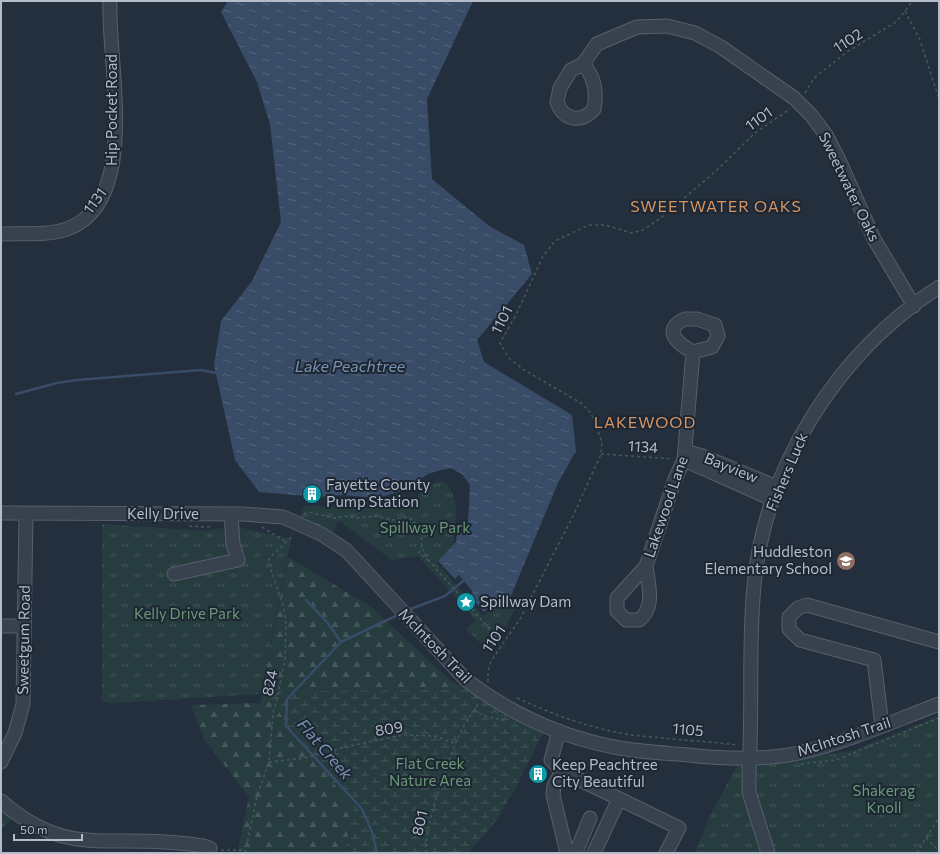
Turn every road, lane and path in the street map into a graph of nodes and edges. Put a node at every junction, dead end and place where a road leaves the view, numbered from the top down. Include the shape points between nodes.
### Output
1 (110, 1) edge
2 (913, 1) edge
3 (905, 11) junction
4 (583, 64) dead end
5 (939, 99) edge
6 (799, 103) junction
7 (1, 234) edge
8 (939, 287) edge
9 (914, 306) junction
10 (693, 352) dead end
11 (601, 454) junction
12 (684, 455) junction
13 (775, 493) junction
14 (1, 513) edge
15 (26, 514) junction
16 (231, 514) junction
17 (301, 517) dead end
18 (295, 531) dead end
19 (321, 534) joint
20 (422, 545) junction
21 (429, 561) junction
22 (646, 566) dead end
23 (174, 574) dead end
24 (1, 626) edge
25 (24, 626) junction
26 (488, 627) junction
27 (496, 637) junction
28 (504, 642) junction
29 (939, 642) edge
30 (494, 686) dead end
31 (512, 696) dead end
32 (939, 704) edge
33 (474, 710) dead end
34 (878, 728) junction
35 (559, 731) junction
36 (456, 744) junction
37 (878, 744) dead end
38 (749, 752) junction
39 (1, 762) edge
40 (269, 762) junction
41 (562, 771) junction
42 (619, 799) junction
43 (1, 801) edge
44 (939, 817) edge
45 (590, 818) dead end
46 (926, 838) junction
47 (210, 848) joint
48 (245, 850) junction
49 (939, 851) edge
50 (245, 853) edge
51 (426, 853) edge
52 (567, 853) edge
53 (574, 853) edge
54 (594, 853) edge
55 (666, 853) edge
56 (768, 853) edge
57 (917, 853) edge

1 - 7 street, Hip Pocket Road via 114,162 109,183 101,200 82,221 69,228 56,232
2 - 3 path, 1102
3 - 5 path via 920,40
3 - 6 path, 1102 via 896,22 847,52 814,78
4 - 6 street, Sweetwater Oaks via 598,44 614,36 637,27 666,26 695,33 721,47
6 - 9 street, Sweetwater Oaks via 826,135 874,239
6 - 11 path, 1101 via 755,133 717,170 643,230 632,232 605,225 590,226 554,241 543,256 500,343 509,358 524,370 581,403 591,413 602,442
8 - 9 street, Fishers Luck
9 - 13 street, Fishers Luck via 866,348 837,380 796,445
10 - 12 street, Lakewood Lane
11 - 12 path, 1134
11 - 28 path, 1101 via 573,516 520,619
12 - 13 street, Bayview
12 - 22 street, Lakewood Lane
13 - 38 street, Fishers Luck via 760,547 754,586 751,619
14 - 15 street, Kelly Drive
15 - 16 street, Kelly Drive
15 - 25 street, Sweetgum Road
16 - 19 street, Kelly Drive via 284,517
16 - 23 street via 233,544 238,560
17 - 20 path via 309,512 335,518 376,516 393,520 406,517 418,524
18 - 40 path, 824 via 268,560 280,590 286,625 285,659 272,713
19 - 35 street, McIntosh Trail via 346,550 466,680 537,723
20 - 21 path
20 - 21 path via 419,553
21 - 26 path
24 - 25 street
25 - 39 street, Sweetgum Road via 23,704 15,733
26 - 27 path via 490,633
26 - 27 path via 494,629
27 - 28 path
28 - 30 path, 1101 via 491,661 488,671 488,682
29 - 34 street via 807,605 798,608 789,616 789,629 800,640 874,660
31 - 38 path, 1105 via 561,717 594,727 631,735
32 - 34 street, McIntosh Trail
33 - 36 path, 801
34 - 37 path
34 - 38 street, McIntosh Trail via 802,752
35 - 38 street, McIntosh Trail via 619,748 719,758
35 - 41 street via 551,760
36 - 40 path, 809 via 435,736 403,735 306,758
36 - 51 path, 801 via 431,815 425,845
38 - 56 street, Fishers Luck via 749,792
40 - 48 path, 824
41 - 42 street
41 - 52 street via 554,786 553,795
42 - 54 street
42 - 55 street via 679,828
43 - 47 street via 27,822 62,838 79,841 132,840 182,843
44 - 46 path
45 - 53 street
46 - 49 path
46 - 57 path
47 - 48 path
48 - 50 path, 824

